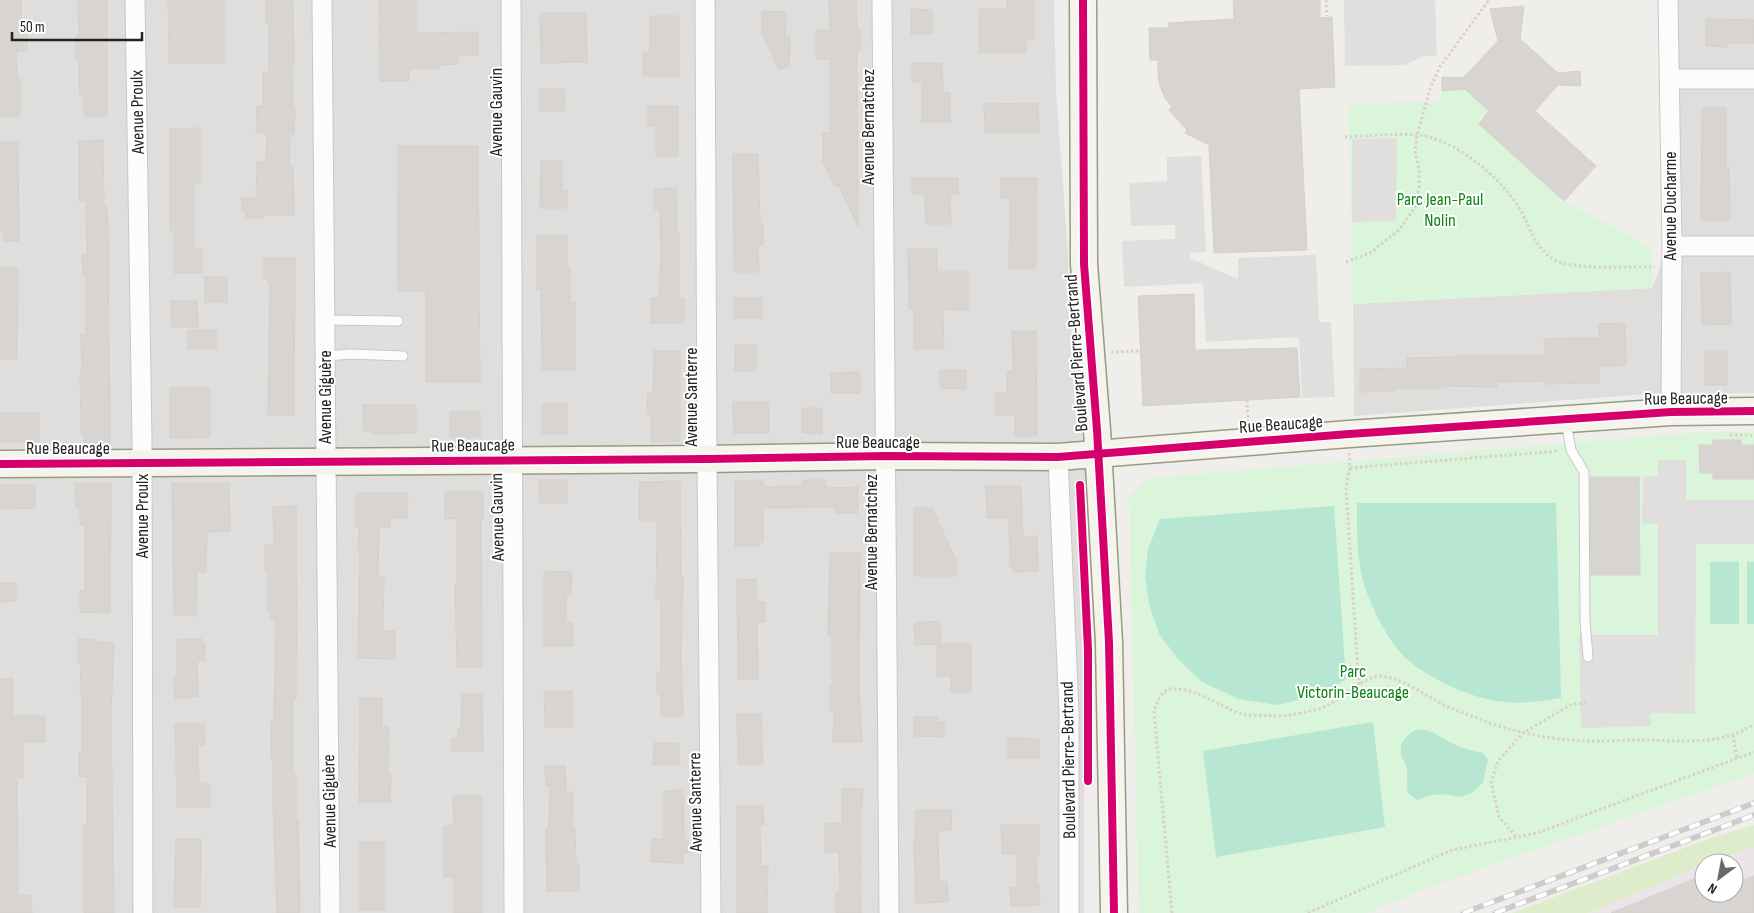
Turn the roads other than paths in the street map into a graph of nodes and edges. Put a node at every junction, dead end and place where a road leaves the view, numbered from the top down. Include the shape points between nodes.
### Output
1 (135, 0) edge
2 (322, 0) edge
3 (511, 0) edge
4 (706, 0) edge
5 (882, 0) edge
6 (1082, 0) edge
7 (1668, 0) edge
8 (1669, 80) junction
9 (1754, 80) edge
10 (1672, 246) junction
11 (1754, 246) edge
12 (325, 320) junction
13 (398, 321) dead end
14 (325, 356) junction
15 (403, 356) dead end
16 (1671, 412) junction
17 (1754, 412) edge
18 (1566, 419) junction
19 (1098, 454) junction
20 (886, 456) junction
21 (1058, 457) junction
22 (512, 459) junction
23 (707, 459) junction
24 (326, 461) junction
25 (142, 463) junction
26 (0, 464) edge
27 (1588, 657) dead end
28 (143, 913) edge
29 (330, 913) edge
30 (514, 913) edge
31 (711, 913) edge
32 (888, 913) edge
33 (1070, 913) edge
34 (1114, 913) edge

1 - 25 street, Avenue Proulx
2 - 12 street, Avenue Giguère
3 - 22 street, Avenue Gauvin
4 - 23 street, Avenue Santerre
5 - 20 street, Avenue Bernatchez
6 - 19 street, Boulevard Pierre-Bertrand via 1084,264
7 - 8 street, Avenue Ducharme
8 - 9 street
8 - 10 street, Avenue Ducharme
10 - 11 street
10 - 16 street, Avenue Ducharme
12 - 13 lane
12 - 14 street, Avenue Giguère
14 - 15 lane
14 - 24 street, Avenue Giguère
16 - 17 street, Rue Beaucage
16 - 18 street, Rue Beaucage
18 - 19 street, Rue Beaucage
18 - 27 lane via 1572,450 1584,472
19 - 21 street, Rue Beaucage
19 - 34 street, Boulevard Pierre-Bertrand via 1109,642
20 - 21 street, Rue Beaucage
20 - 23 street, Rue Beaucage
20 - 32 street, Avenue Bernatchez
21 - 33 street, Boulevard Pierre-Bertrand via 1069,713
22 - 23 street, Rue Beaucage
22 - 24 street, Rue Beaucage
22 - 30 street, Avenue Gauvin
23 - 31 street, Avenue Santerre
24 - 25 street, Rue Beaucage
24 - 29 street, Avenue Giguère
25 - 26 street, Rue Beaucage
25 - 28 street, Avenue Proulx

